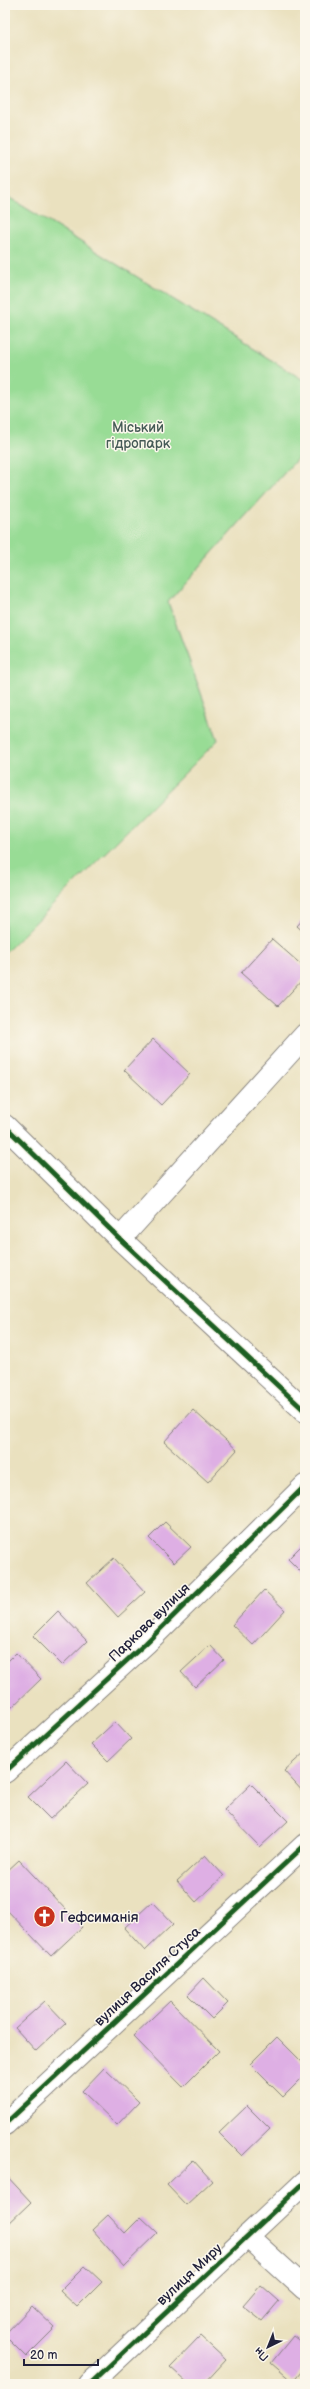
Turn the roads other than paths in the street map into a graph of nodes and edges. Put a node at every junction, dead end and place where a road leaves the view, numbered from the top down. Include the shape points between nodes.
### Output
1 (305, 1035) edge
2 (5, 1126) edge
3 (120, 1239) junction
4 (305, 1411) edge
5 (305, 1486) edge
6 (5, 1772) edge
7 (305, 1845) edge
8 (5, 2124) edge
9 (305, 2182) edge
10 (247, 2236) junction
11 (305, 2290) edge
12 (90, 2384) edge

1 - 3 street
2 - 3 street
3 - 4 street
5 - 6 street, Паркова вулиця via 146,1643
7 - 8 street, вулиця Василя Стуса
9 - 10 street, вулиця Миру
10 - 11 street
10 - 12 street, вулиця Миру

